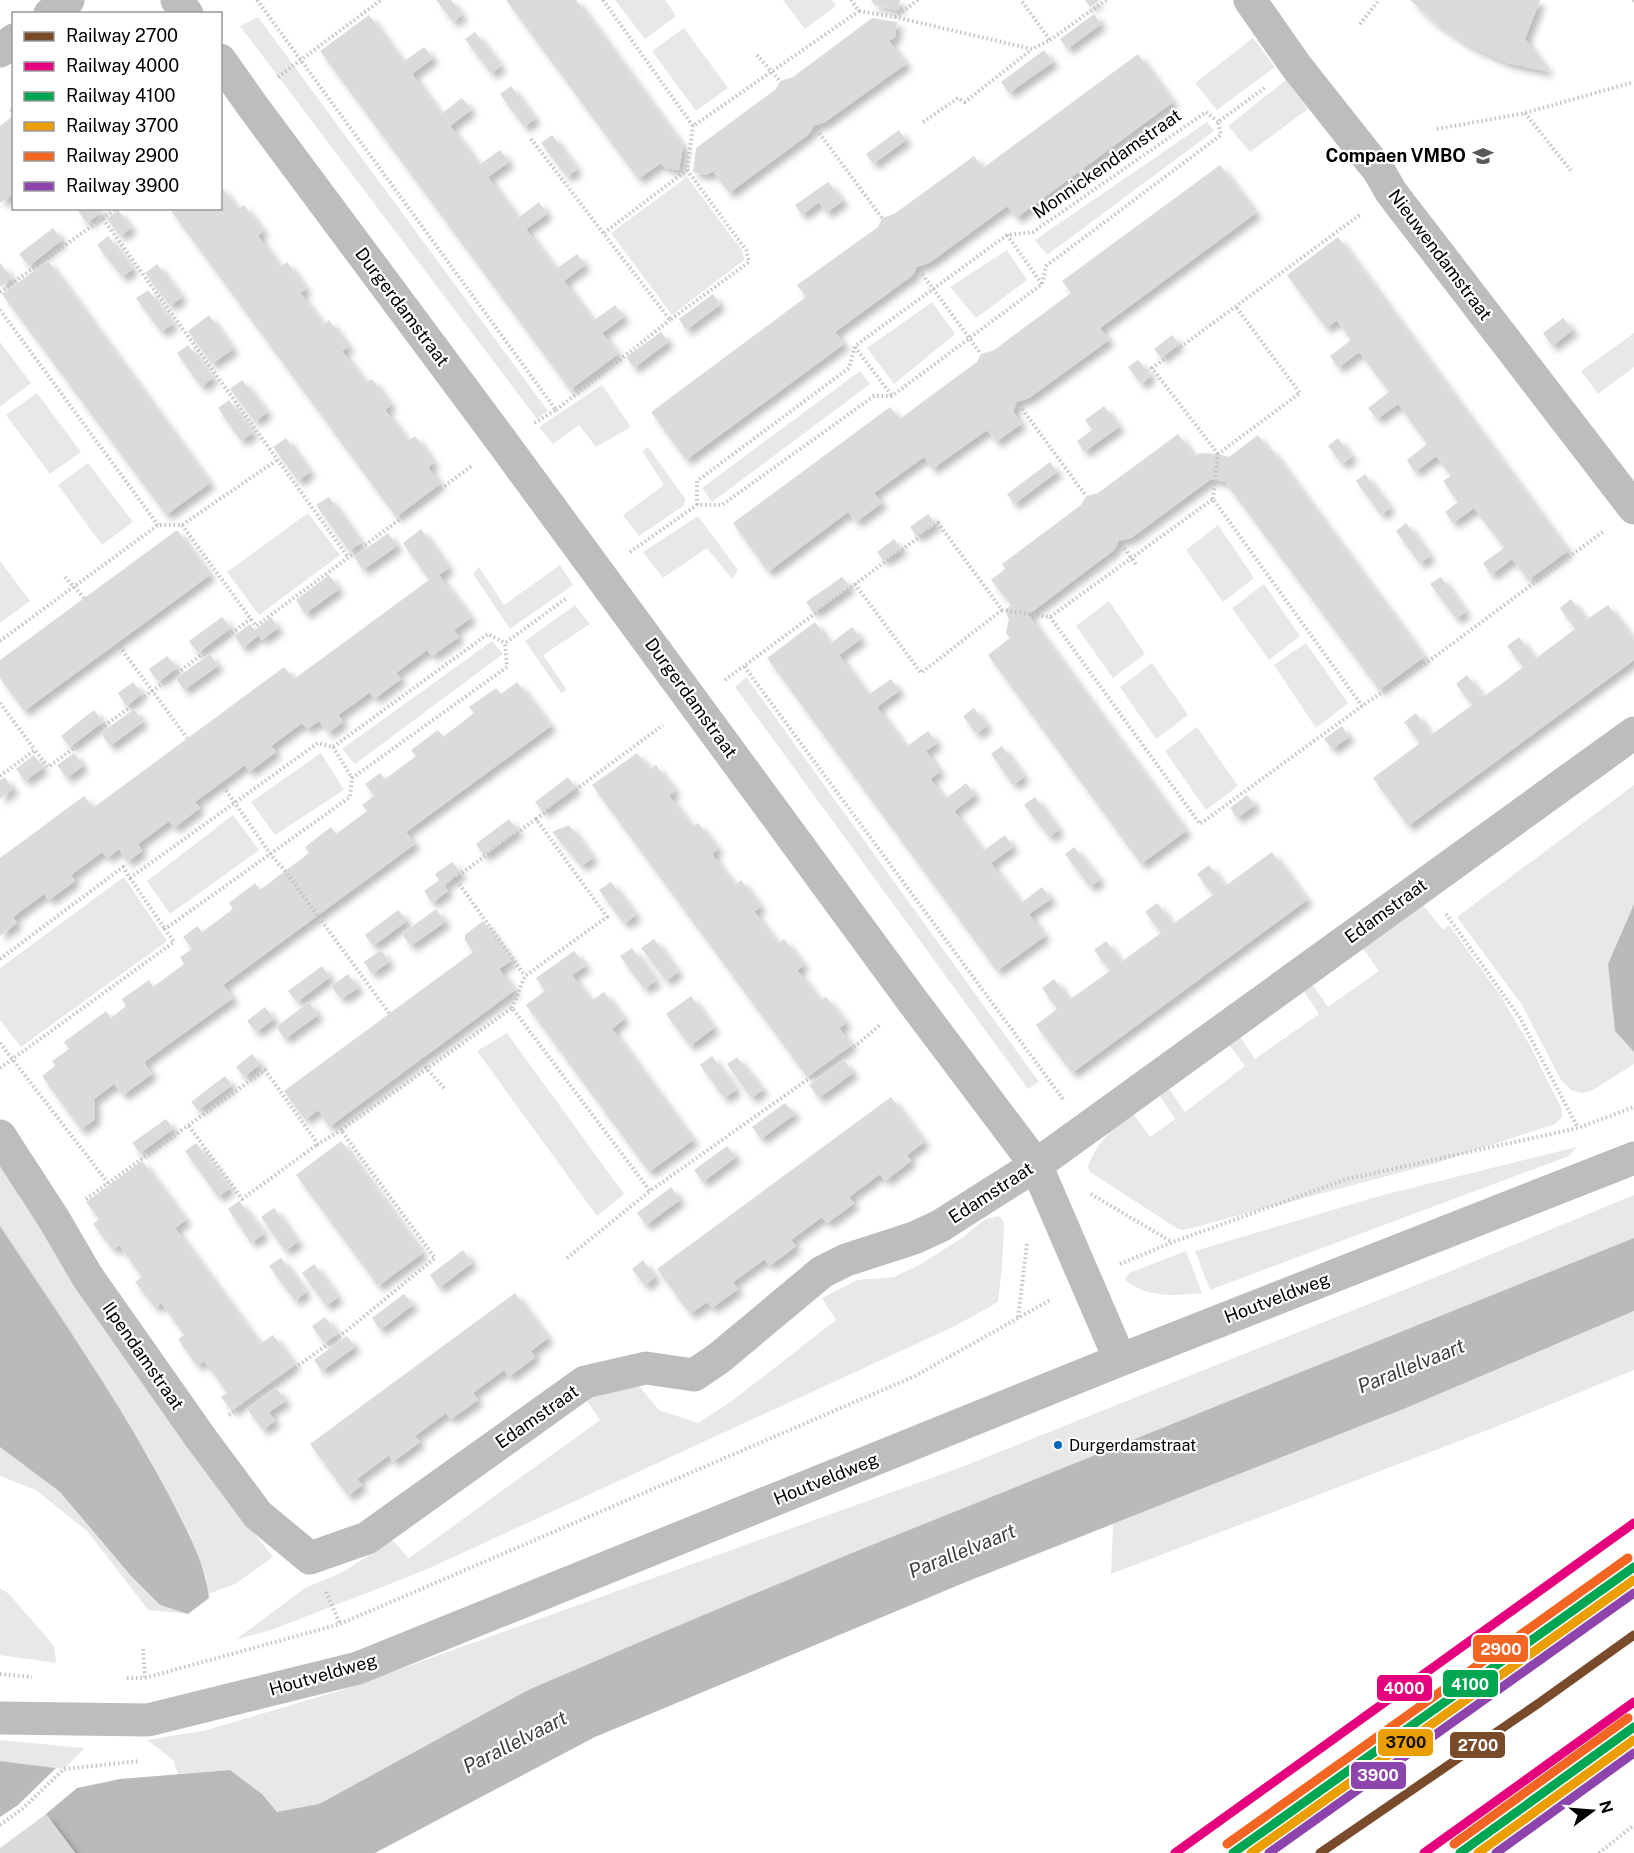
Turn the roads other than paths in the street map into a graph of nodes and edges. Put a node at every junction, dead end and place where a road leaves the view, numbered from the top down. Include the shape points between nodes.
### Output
1 (68, 0) edge
2 (1250, 0) edge
3 (53, 12) edge
4 (12, 42) edge
5 (0, 51) edge
6 (222, 63) edge
7 (1634, 508) edge
8 (1634, 733) edge
9 (0, 1136) edge
10 (1634, 1158) edge
11 (1036, 1165) junction
12 (1120, 1360) junction
13 (310, 1558) joint
14 (0, 1718) edge

1 - 3 street
2 - 7 street, Nieuwendamstraat via 1391,192
4 - 5 street
6 - 11 street, Durgerdamstraat
8 - 11 street, Edamstraat
9 - 13 street, Ilpendamstraat via 87,1276 200,1437 258,1515
10 - 12 street, Houtveldweg
11 - 12 street, Durgerdamstraat
11 - 13 street, Edamstraat via 940,1226 822,1272 694,1375 646,1368 585,1382 367,1538
12 - 14 street, Houtveldweg via 358,1668 148,1720

